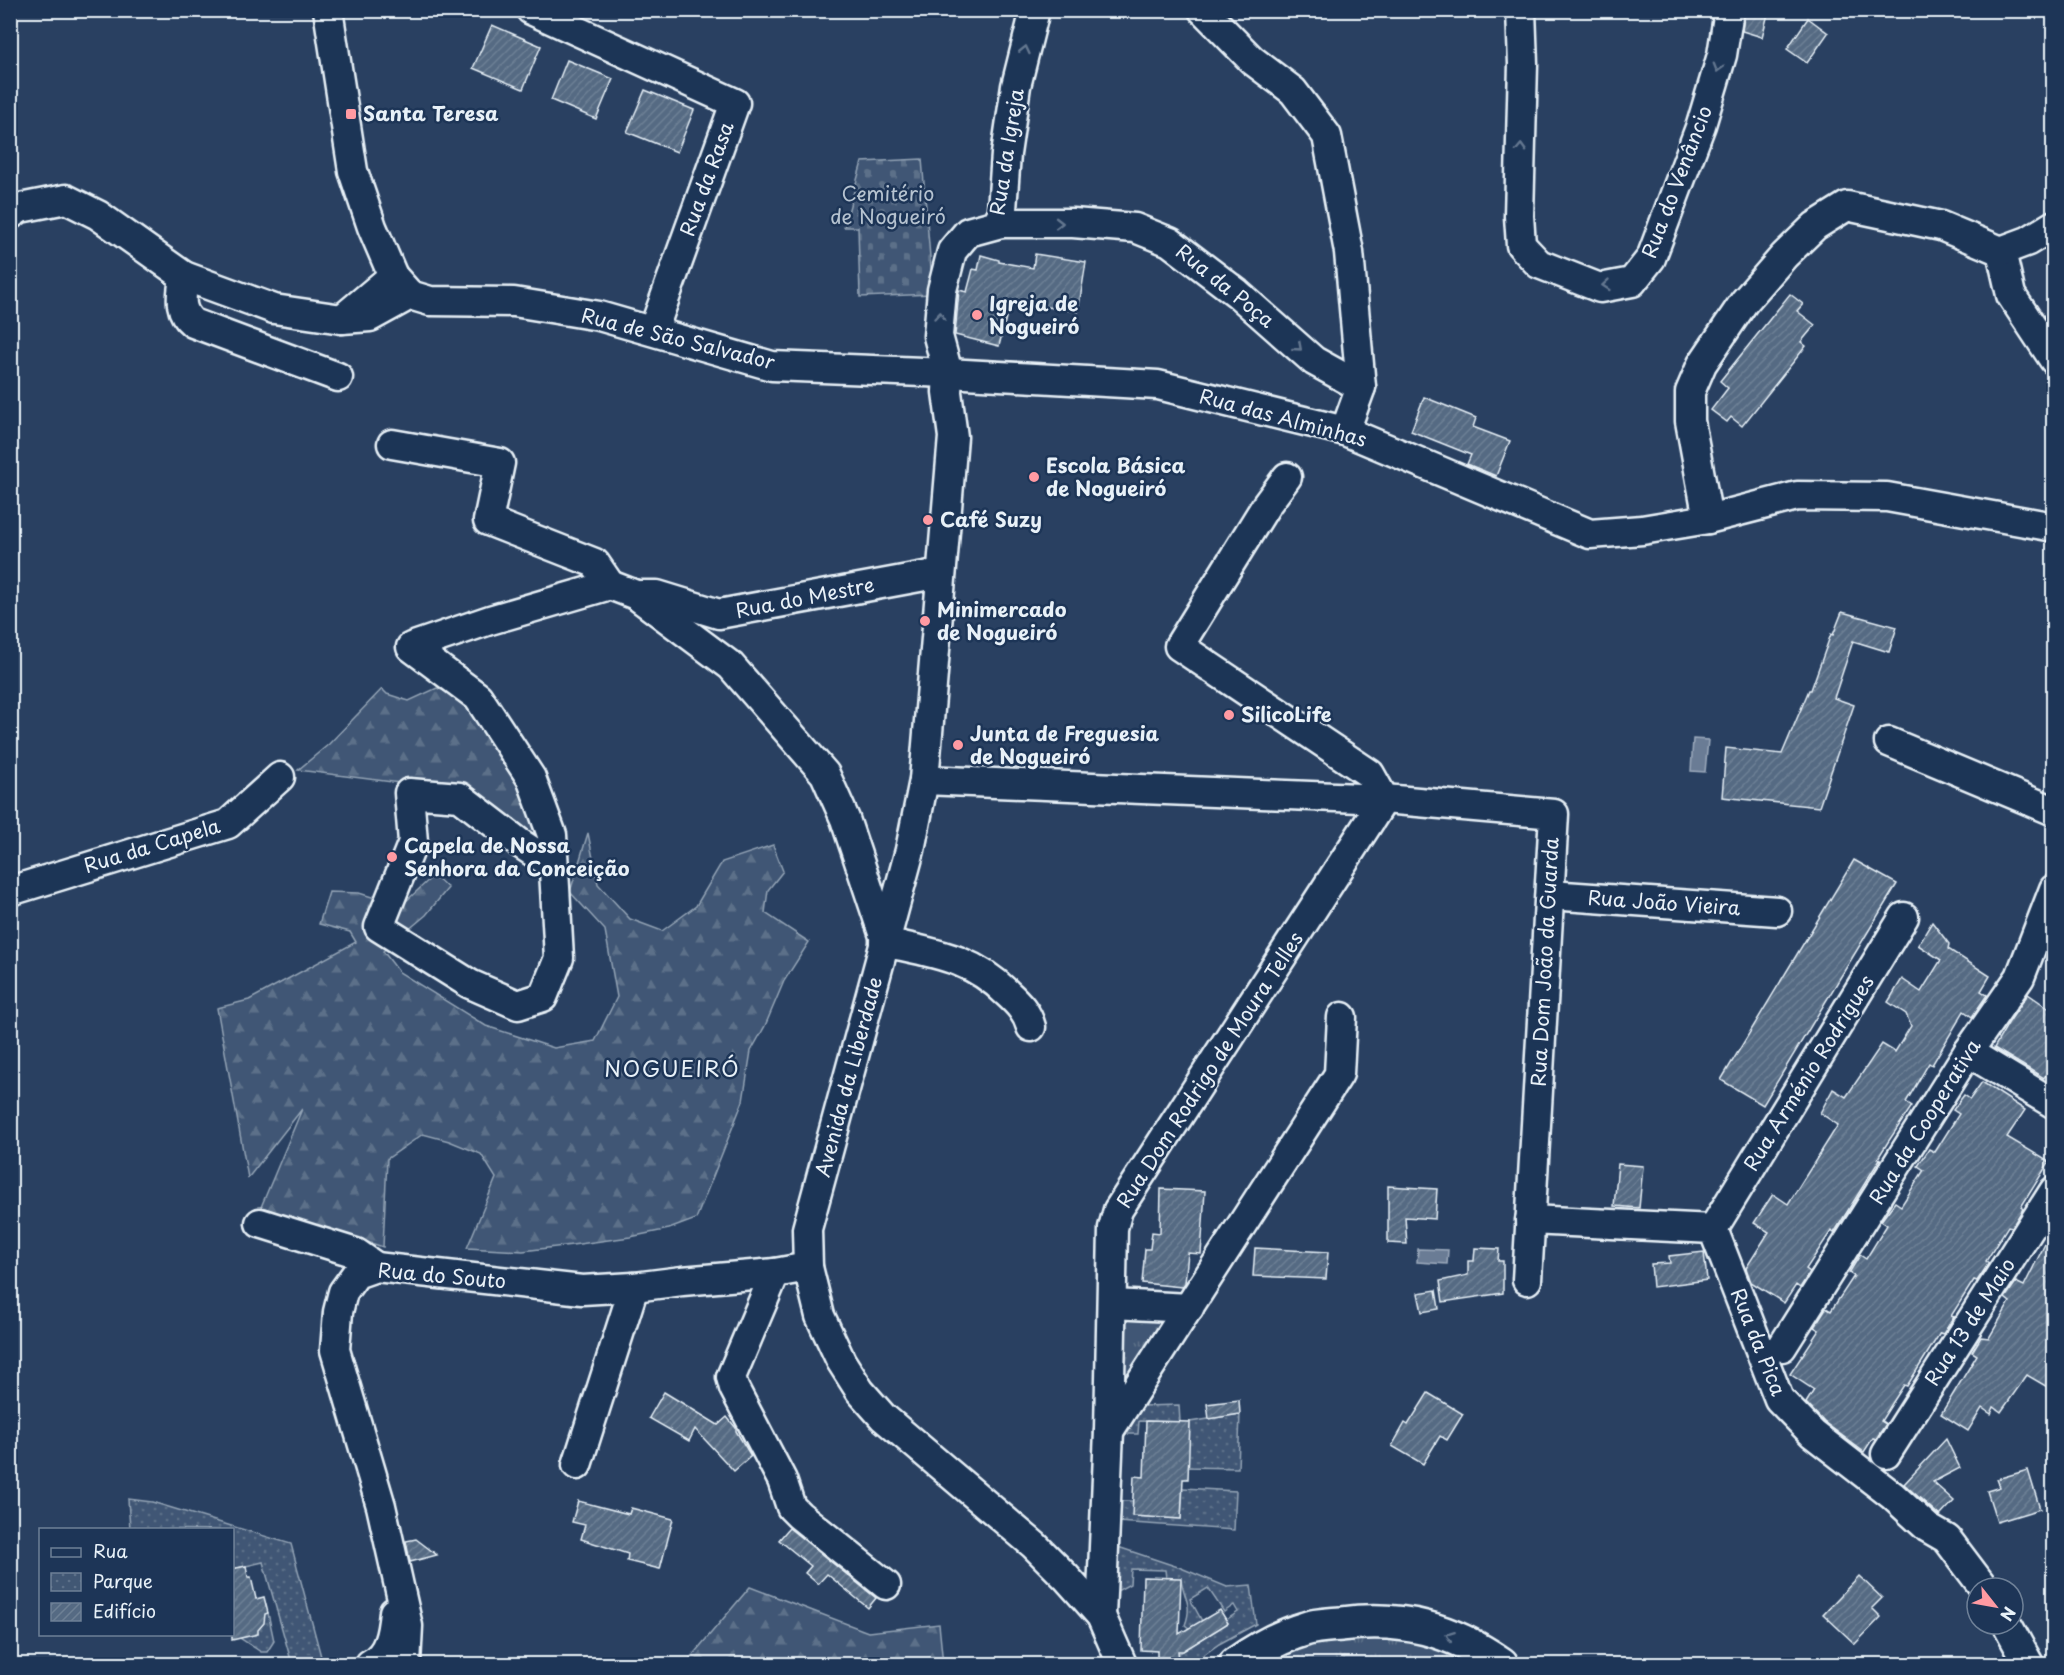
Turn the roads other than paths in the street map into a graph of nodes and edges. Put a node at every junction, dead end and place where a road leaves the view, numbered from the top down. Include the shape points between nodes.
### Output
1 (328, 10) edge
2 (531, 10) edge
3 (1035, 10) edge
4 (1203, 10) edge
5 (1521, 10) edge
6 (1729, 10) edge
7 (10, 215) edge
8 (1001, 223) junction
9 (2054, 225) edge
10 (2001, 251) junction
11 (184, 276) junction
12 (402, 286) junction
13 (653, 331) junction
14 (2054, 360) edge
15 (948, 373) junction
16 (338, 377) dead end
17 (1361, 387) junction
18 (1345, 431) junction
19 (392, 444) dead end
20 (1287, 477) dead end
21 (1708, 519) junction
22 (2054, 527) edge
23 (941, 573) junction
24 (610, 585) junction
25 (636, 595) junction
26 (1889, 742) dead end
27 (280, 777) dead end
28 (924, 780) junction
29 (1384, 799) junction
30 (2054, 812) edge
31 (553, 865) junction
32 (2054, 889) edge
33 (10, 891) edge
34 (1550, 895) junction
35 (1777, 911) dead end
36 (1904, 917) dead end
37 (885, 940) junction
38 (1342, 1017) dead end
39 (1031, 1027) dead end
40 (1968, 1052) junction
41 (2054, 1104) edge
42 (2054, 1191) edge
43 (1530, 1220) junction
44 (260, 1223) dead end
45 (1713, 1229) junction
46 (376, 1267) junction
47 (808, 1267) junction
48 (775, 1273) junction
49 (1527, 1280) dead end
50 (634, 1287) junction
51 (1113, 1304) junction
52 (1189, 1308) junction
53 (1782, 1347) dead end
54 (1109, 1431) junction
55 (1886, 1454) dead end
56 (577, 1465) dead end
57 (1975, 1576) edge
58 (398, 1581) junction
59 (886, 1585) dead end
60 (1101, 1616) junction
61 (2013, 1636) edge
62 (370, 1665) edge
63 (405, 1665) edge
64 (1122, 1665) edge
65 (1236, 1665) edge
66 (1501, 1665) edge
67 (2029, 1665) edge

1 - 12 street via 352,171 372,227
2 - 13 street, Rua da Rasa via 735,103
8 -> 3 street, Rua da Igreja via 1016,86
4 - 17 street via 1252,60 1293,91 1327,136 1349,252
6 -> 5 street, Rua do Venâncio via 1722,55 1701,125 1652,258 1632,282 1600,288 1539,264 1521,245
7 - 11 street via 20,208 66,199 98,215
15 -> 8 street, Rua da Igreja via 938,336 942,290 952,251 968,232
8 -> 17 street, Rua da Poça via 1135,228 1170,242 1314,361
9 - 10 street via 2028,242
10 - 14 street via 2011,295
10 - 21 street via 1941,226 1847,206 1815,226 1744,302 1702,364 1690,392 1690,421
11 - 12 street via 274,309 342,319
11 - 16 street via 182,309 193,323
12 - 13 street, Rua de São Salvador via 430,301 514,302 599,316
13 - 15 street, Rua de São Salvador via 772,366
15 - 18 street, Rua das Alminhas via 1158,385
15 - 23 street, Avenida da Liberdade via 952,437
17 - 18 street
18 - 21 street, Rua das Alminhas via 1590,534
19 - 24 street via 500,463 488,521 595,563
20 - 29 street via 1179,645 1370,774
21 - 22 street, Rua das Alminhas via 1797,496 1887,497
23 - 25 street, Rua do Mestre via 719,614 657,595
23 - 28 street, Avenida da Liberdade
24 - 25 street
24 - 31 street via 411,647 478,697 531,778 552,835
25 - 37 street via 731,666 825,774 845,819
26 - 30 street
27 - 33 street, Rua da Capela via 228,824
28 - 29 street
28 - 37 street, Avenida da Liberdade
29 - 34 street, Rua Dom João da Guarda via 1554,814
29 - 51 street, Rua Dom Rodrigo de Moura Telles via 1118,1210 1113,1228
31 - 31 street via 560,958 543,997 518,1005 508,1001 470,984 379,927 413,843 410,793 460,797
32 - 40 street, Rua da Cooperativa via 2020,977
34 - 35 street, Rua João Vieira
34 - 43 street, Rua Dom João da Guarda
36 - 45 street, Rua Arménio Rodrigues
37 - 39 street via 977,968 1024,1009
37 - 47 street, Avenida da Liberdade via 807,1229
38 - 52 street via 1339,1074
40 - 41 street
40 - 53 street, Rua da Cooperativa
42 - 55 street, Rua 13 de Maio
43 - 45 street
43 - 49 street, Rua Dom João da Guarda
44 - 46 street via 356,1253
45 - 57 street, Rua da Pica via 1779,1399 1813,1434 1928,1528 1947,1539
46 - 50 street, Rua do Souto via 582,1290
46 - 58 street, Rua do Souto via 356,1274 343,1292 335,1350 381,1506
47 - 48 street, Rua do Souto
47 - 60 street, Avenida da Liberdade via 820,1316 860,1391 883,1417 1034,1545
48 - 50 street, Rua do Souto
48 - 59 street via 731,1377 734,1388 782,1480 791,1507
50 - 56 street
51 - 52 street
51 - 54 street, Rua Dom Rodrigo de Moura Telles
52 - 54 street
54 - 60 street, Rua Dom Rodrigo de Moura Telles
58 - 62 street, Rua do Souto via 387,1649
58 - 63 street, Rua do Souto via 408,1626
60 - 64 street, Avenida da Liberdade
61 - 67 street
66 -> 65 main road via 1451,1636 1415,1625 1367,1621 1306,1628 1254,1651

